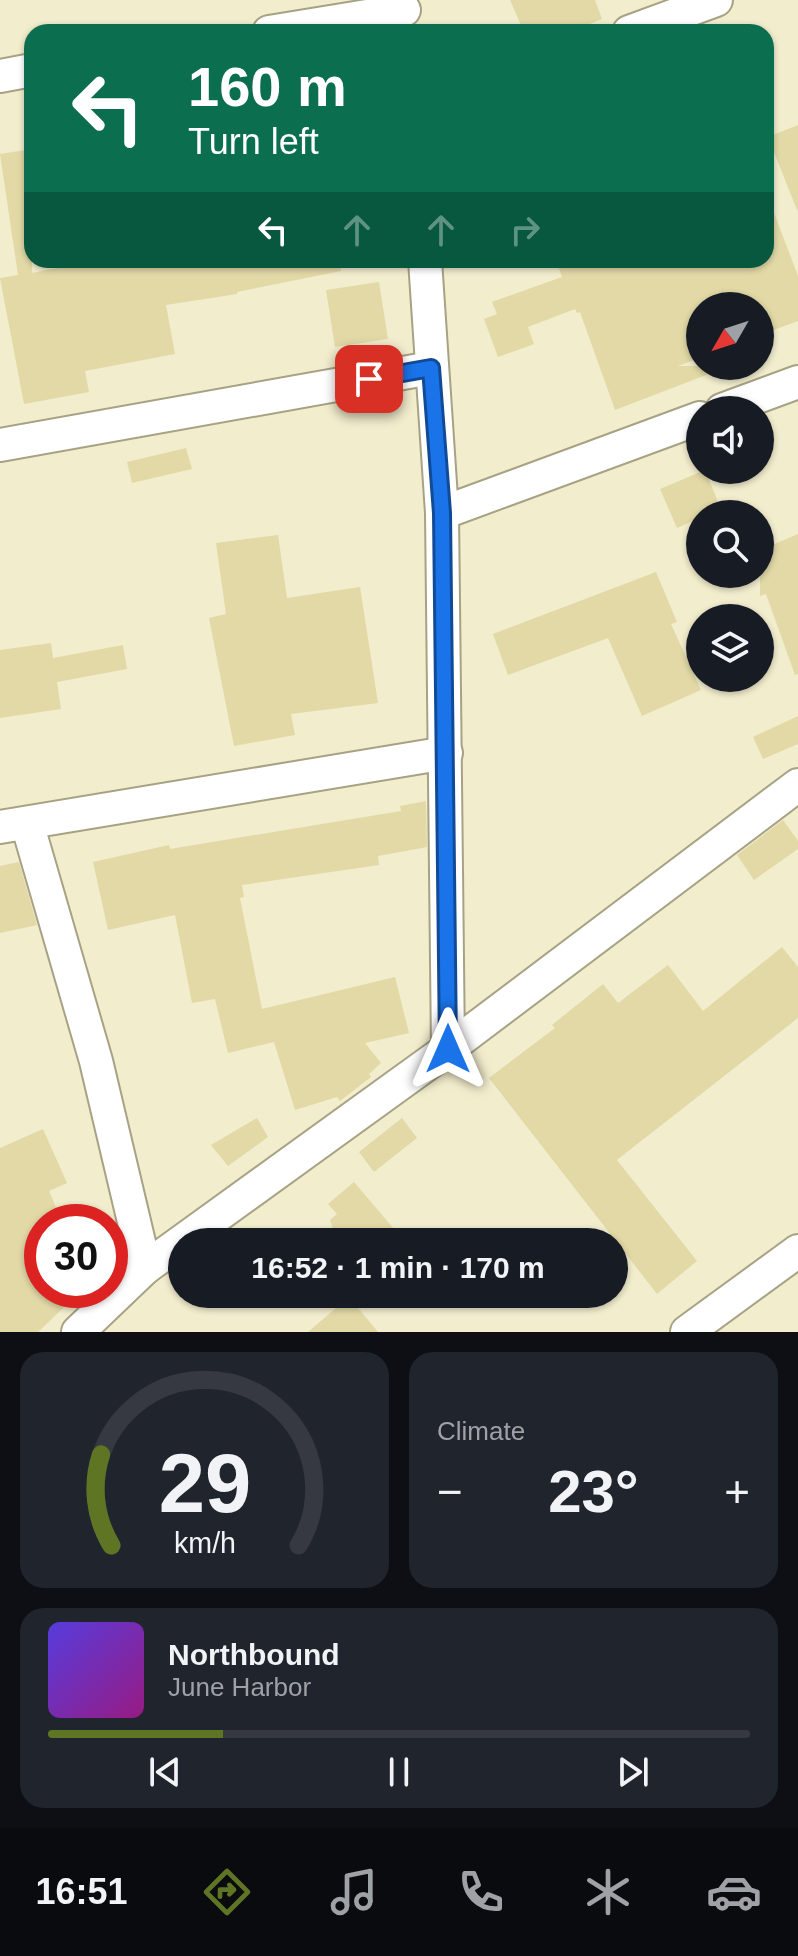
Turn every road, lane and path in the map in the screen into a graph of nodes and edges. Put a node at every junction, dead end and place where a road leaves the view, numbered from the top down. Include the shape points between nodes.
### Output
1 (716, 0) edge
2 (405, 14) edge
3 (329, 24) edge
4 (651, 24) edge
5 (24, 72) edge
6 (0, 76) edge
7 (425, 268) edge
8 (431, 368) junction
9 (798, 382) edge
10 (760, 396) edge
11 (686, 423) edge
12 (0, 445) edge
13 (442, 513) junction
14 (446, 753) junction
15 (798, 785) edge
16 (14, 825) edge
17 (448, 1049) junction
18 (798, 1251) edge
19 (145, 1268) junction
20 (78, 1332) edge
21 (687, 1332) edge

1 - 4 street
2 - 3 street
5 - 6 street
7 - 8 street
8 - 12 street
8 - 13 street
9 - 10 street
11 - 13 street
13 - 14 street
14 - 16 street
14 - 17 street
15 - 17 street
16 - 19 street via 96,1061
17 - 19 street
18 - 21 street
19 - 20 street

